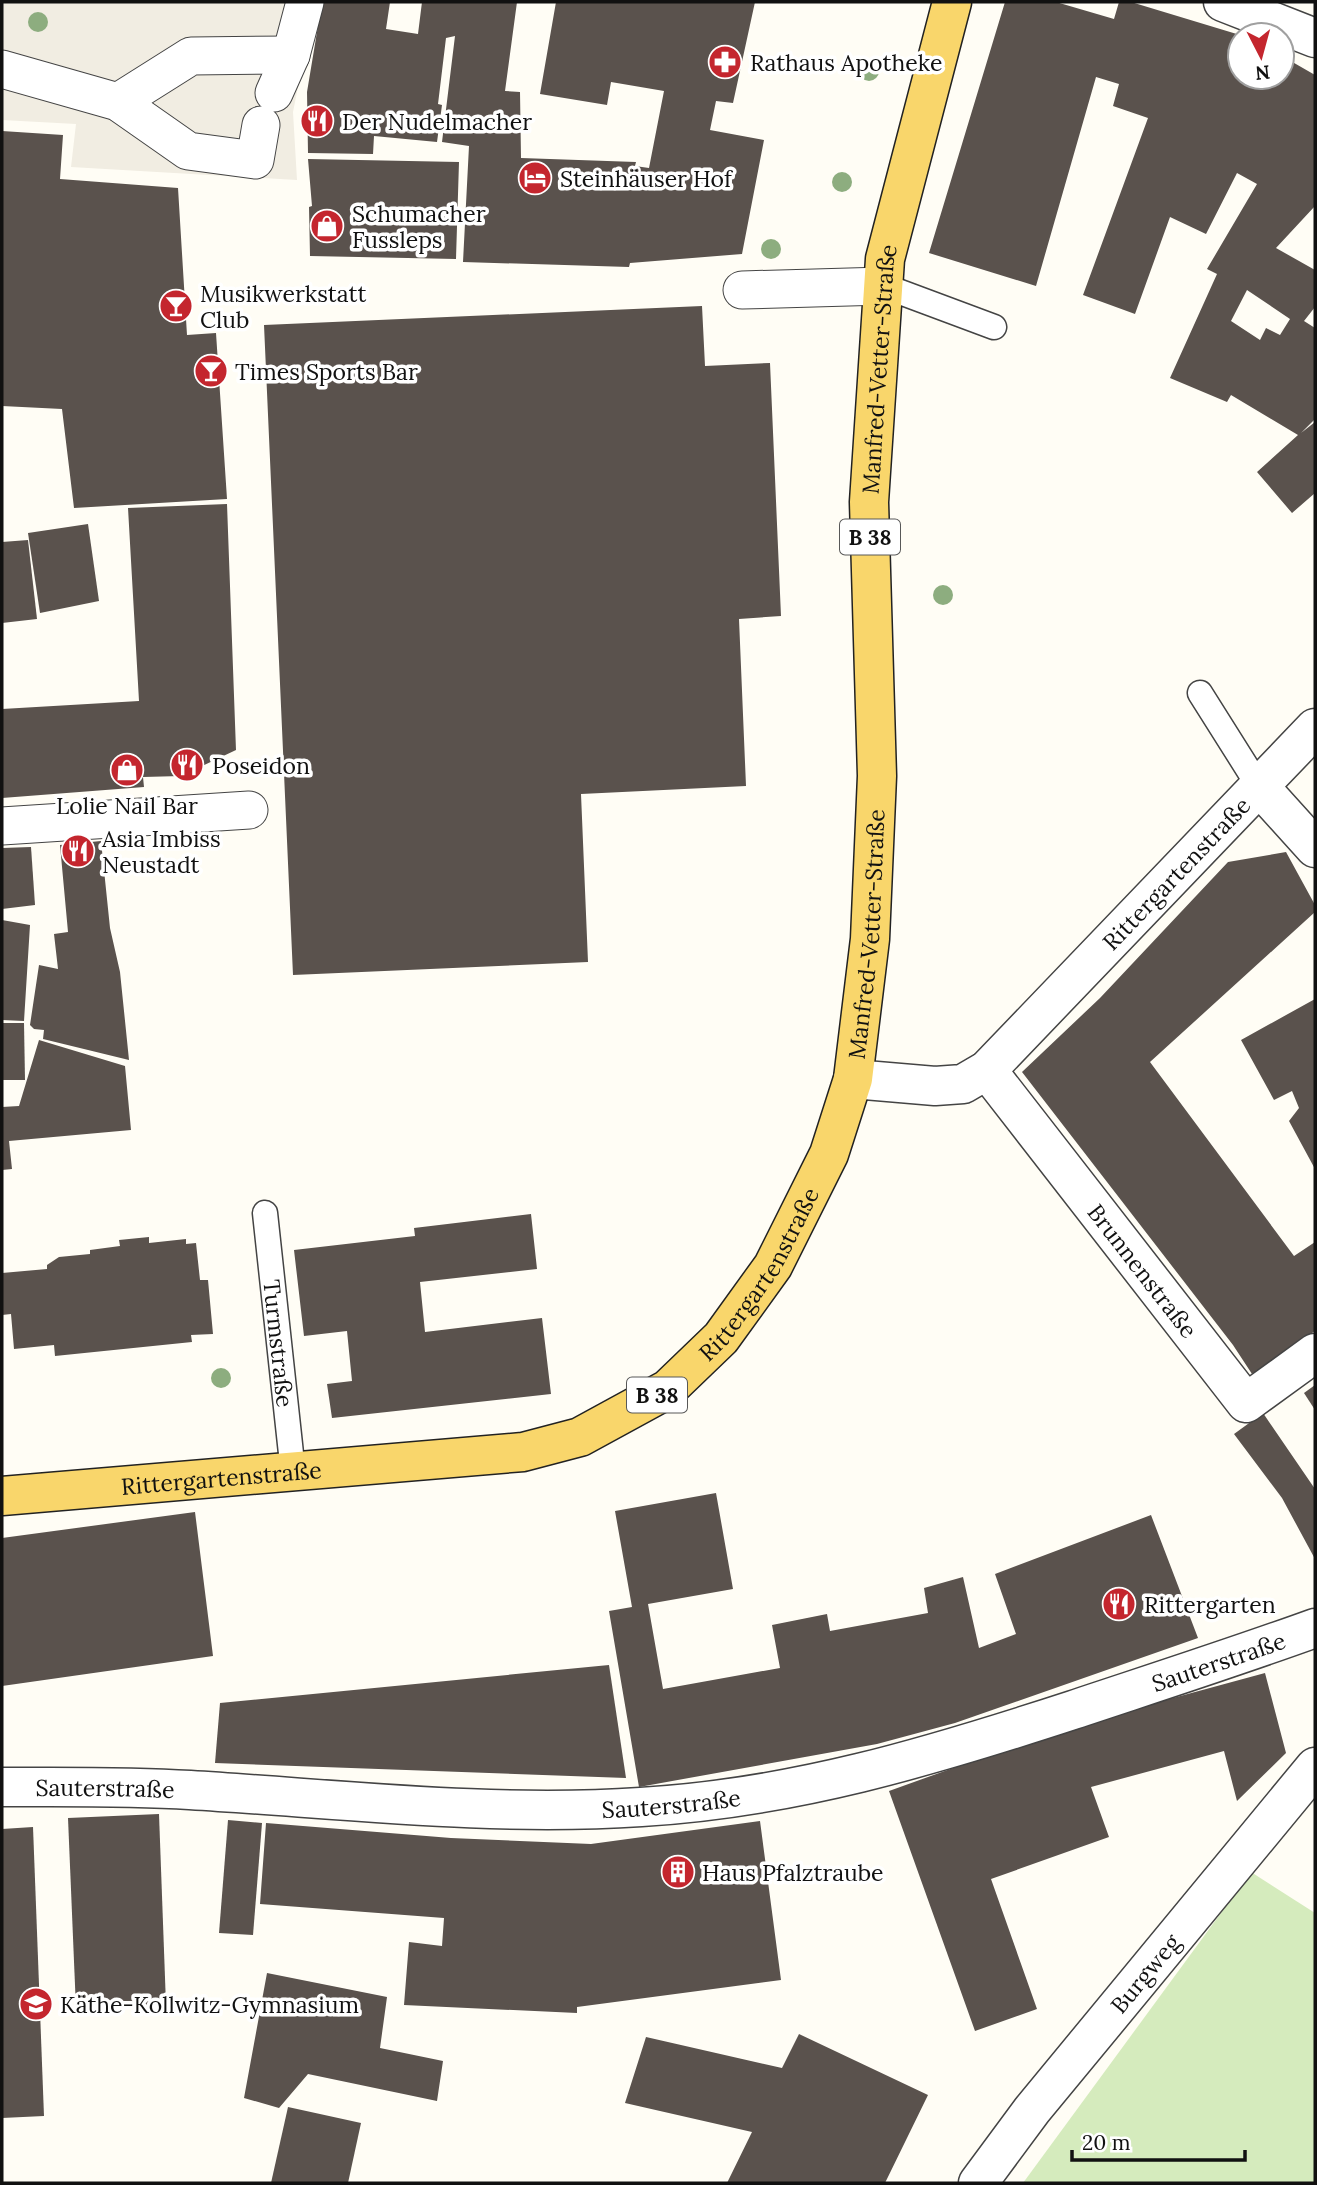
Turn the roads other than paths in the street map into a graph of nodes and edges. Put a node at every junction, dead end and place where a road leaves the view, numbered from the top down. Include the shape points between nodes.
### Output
1 (306, 2) edge
2 (952, 2) edge
3 (1223, 2) edge
4 (1315, 38) edge
5 (290, 55) junction
6 (2, 69) edge
7 (118, 102) junction
8 (884, 286) junction
9 (742, 290) dead end
10 (993, 327) dead end
11 (1200, 693) dead end
12 (1315, 728) edge
13 (1258, 785) junction
14 (248, 810) dead end
15 (2, 826) edge
16 (1315, 848) edge
17 (987, 1070) junction
18 (853, 1079) junction
19 (265, 1213) dead end
20 (1315, 1353) edge
21 (293, 1472) junction
22 (2, 1496) edge
23 (1315, 1628) edge
24 (1315, 1767) edge
25 (2, 1787) edge
26 (978, 2183) edge

1 - 5 street
2 - 8 main road, Manfred-Vetter-Straße / B 38 via 885,259
3 - 4 street
5 - 7 street via 191,56
5 - 7 street via 263,126 188,151
6 - 7 street
8 - 9 street
8 - 10 lane
8 - 18 main road, Manfred-Vetter-Straße / B 38 via 869,502 877,776 870,939
11 - 13 lane
12 - 13 street, Rittergartenstraße
13 - 16 street
13 - 17 street, Rittergartenstraße
14 - 15 street
17 - 18 street, Rittergartenstraße via 963,1084 935,1086
17 - 20 street, Brunnenstraße via 1246,1403
18 - 21 main road, Rittergartenstraße / B 38 via 829,1154 772,1266 721,1339 668,1389 580,1437 523,1452
19 - 21 lane, Turmstraße
21 - 22 main road, Rittergartenstraße / B 38
23 - 25 street, Sauterstraße via 914,1761 828,1782 724,1798 641,1807 541,1809 186,1790
24 - 26 street, Burgweg via 1031,2110

